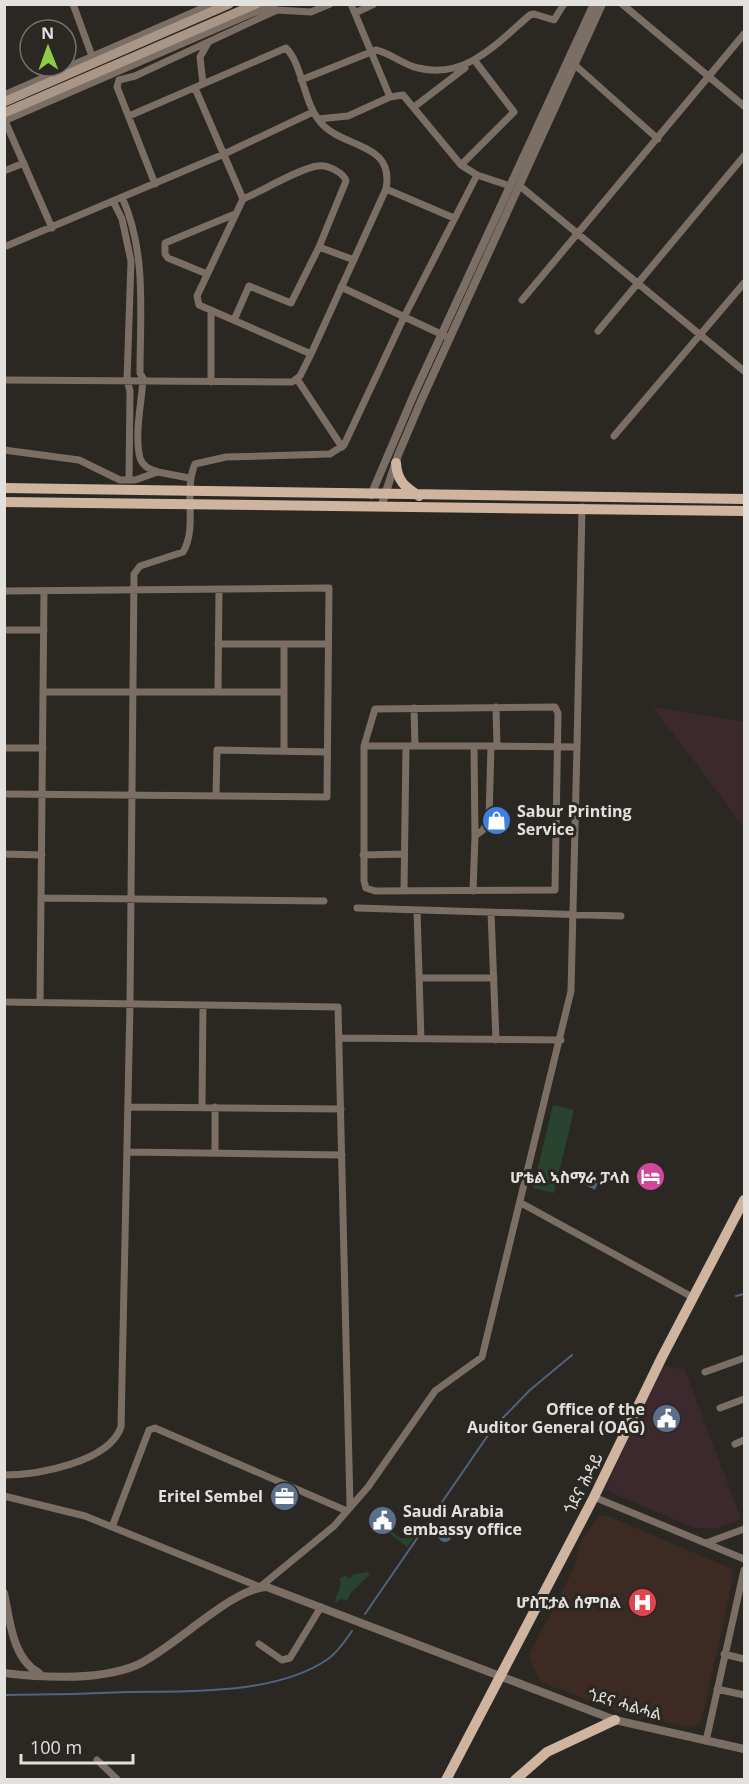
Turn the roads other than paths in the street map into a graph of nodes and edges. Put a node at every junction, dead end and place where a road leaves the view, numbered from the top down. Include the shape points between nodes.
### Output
1 (73, 4) edge
2 (213, 4) edge
3 (229, 4) edge
4 (256, 4) edge
5 (274, 4) edge
6 (330, 4) edge
7 (351, 4) edge
8 (374, 4) edge
9 (564, 4) edge
10 (594, 4) edge
11 (602, 4) edge
12 (622, 4) edge
13 (355, 13) junction
14 (744, 34) edge
15 (208, 43) junction
16 (370, 52) junction
17 (92, 56) junction
18 (474, 62) junction
19 (575, 65) junction
20 (709, 76) junction
21 (301, 80) junction
22 (203, 84) junction
23 (195, 88) junction
24 (4, 95) edge
25 (390, 97) junction
26 (4, 102) edge
27 (744, 106) edge
28 (414, 107) junction
29 (4, 112) edge
30 (316, 115) junction
31 (129, 116) junction
32 (5, 121) edge
33 (658, 139) junction
34 (224, 154) junction
35 (744, 156) edge
36 (24, 163) junction
37 (461, 165) junction
38 (4, 171) edge
39 (477, 175) junction
40 (155, 184) junction
41 (510, 186) junction
42 (520, 186) junction
43 (386, 189) junction
44 (122, 197) junction
45 (243, 199) junction
46 (113, 201) junction
47 (235, 214) junction
48 (454, 218) junction
49 (52, 228) junction
50 (576, 235) junction
51 (4, 247) edge
52 (319, 247) junction
53 (354, 260) junction
54 (207, 274) junction
55 (744, 283) edge
56 (638, 286) junction
57 (341, 287) junction
58 (522, 300) dead end
59 (211, 310) junction
60 (404, 317) junction
61 (234, 320) junction
62 (598, 331) dead end
63 (700, 335) junction
64 (445, 336) junction
65 (311, 354) junction
66 (744, 371) edge
67 (297, 379) junction
68 (4, 380) edge
69 (127, 380) junction
70 (142, 380) junction
71 (211, 381) junction
72 (614, 435) dead end
73 (342, 447) junction
74 (4, 450) edge
75 (396, 463) junction
76 (158, 472) junction
77 (189, 478) junction
78 (129, 480) junction
79 (4, 488) edge
80 (189, 492) junction
81 (371, 495) junction
82 (385, 495) junction
83 (419, 496) junction
84 (582, 498) junction
85 (744, 499) edge
86 (4, 502) edge
87 (189, 505) junction
88 (381, 507) junction
89 (582, 510) junction
90 (744, 511) edge
91 (134, 589) junction
92 (219, 589) junction
93 (4, 591) edge
94 (44, 591) junction
95 (4, 630) edge
96 (44, 630) junction
97 (218, 644) junction
98 (284, 644) junction
99 (328, 644) junction
100 (43, 692) junction
101 (132, 692) junction
102 (218, 692) junction
103 (284, 692) junction
104 (496, 707) junction
105 (414, 708) junction
106 (406, 746) junction
107 (415, 746) junction
108 (474, 746) junction
109 (494, 746) junction
110 (4, 747) edge
111 (364, 747) junction
112 (558, 747) junction
113 (577, 747) junction
114 (43, 748) junction
115 (284, 751) junction
116 (327, 752) junction
117 (4, 794) edge
118 (43, 794) junction
119 (131, 795) junction
120 (216, 796) junction
121 (475, 836) junction
122 (4, 854) edge
123 (404, 854) junction
124 (42, 855) junction
125 (363, 855) junction
126 (404, 891) junction
127 (473, 891) junction
128 (42, 898) junction
129 (130, 899) junction
130 (324, 901) dead end
131 (357, 908) dead end
132 (417, 910) junction
133 (491, 912) junction
134 (575, 915) junction
135 (621, 916) dead end
136 (419, 978) junction
137 (494, 978) junction
138 (4, 1002) edge
139 (40, 1002) junction
140 (130, 1004) junction
141 (203, 1005) junction
142 (340, 1038) junction
143 (421, 1039) junction
144 (496, 1040) junction
145 (561, 1040) junction
146 (128, 1107) junction
147 (202, 1107) junction
148 (215, 1107) junction
149 (341, 1108) junction
150 (126, 1152) junction
151 (215, 1153) junction
152 (342, 1155) junction
153 (744, 1200) edge
154 (521, 1203) junction
155 (694, 1298) junction
156 (744, 1358) edge
157 (705, 1372) dead end
158 (744, 1399) edge
159 (720, 1408) dead end
160 (744, 1440) edge
161 (735, 1444) dead end
162 (4, 1475) edge
163 (4, 1496) edge
164 (594, 1497) junction
165 (348, 1509) junction
166 (112, 1527) junction
167 (744, 1529) edge
168 (706, 1543) junction
169 (744, 1559) edge
170 (744, 1570) edge
171 (260, 1587) junction
172 (4, 1593) edge
173 (321, 1607) junction
174 (259, 1644) dead end
175 (724, 1654) junction
176 (744, 1659) edge
177 (4, 1673) edge
178 (42, 1675) junction
179 (500, 1676) junction
180 (717, 1689) junction
181 (744, 1695) edge
182 (615, 1720) junction
183 (706, 1741) junction
184 (744, 1749) edge
185 (97, 1760) dead end
186 (118, 1779) edge
187 (446, 1779) edge
188 (514, 1779) edge

1 - 17 street
2 - 17 street
3 - 26 main road
4 - 29 main road
5 - 32 street
6 - 15 street via 311,12 277,10
7 - 13 street
8 - 13 street
9 - 18 street via 554,20 530,15
10 - 41 street
11 - 19 street
12 - 20 street
13 - 16 street
14 - 20 street
15 - 22 street via 200,57
15 - 31 street via 119,80 117,87
16 - 18 street via 381,51 422,69 450,70
16 - 21 street
16 - 25 street
17 - 24 street
18 - 28 street
18 - 37 street via 514,112
19 - 33 street
19 - 42 street
20 - 27 street
20 - 33 street
21 - 22 street via 286,48
21 - 30 street
22 - 23 street
23 - 31 street
23 - 34 street
25 - 28 street via 403,95
25 - 30 street via 348,116
28 - 37 street
30 - 34 street
30 - 43 street via 333,132 377,155 388,174
31 - 40 street
32 - 36 street
33 - 50 street
34 - 40 street
34 - 45 street
35 - 56 street
36 - 38 street
36 - 49 street
37 - 39 street
39 - 41 street
39 - 48 street
40 - 44 street
41 - 64 street
42 - 50 street
42 - 64 street
43 - 48 street
43 - 53 street
44 - 46 street
44 - 70 street via 140,251
45 - 47 street
45 - 52 street via 319,165 345,176
46 - 49 street
46 - 69 street via 123,219 131,261
47 - 54 street
47 - 54 street via 165,243 168,258
48 - 60 street
49 - 51 street
50 - 56 street
50 - 58 street
52 - 53 street
52 - 61 street via 291,303 249,286
53 - 57 street
54 - 59 street via 197,301
55 - 63 street
56 - 62 street
56 - 63 street
57 - 60 street
57 - 65 street
59 - 61 street
59 - 71 street
60 - 64 street
60 - 73 street
61 - 65 street
63 - 66 street
63 - 72 street
64 - 75 street
64 - 81 street
65 - 67 street
67 - 71 street
67 - 73 street
68 - 69 street
69 - 70 street
69 - 78 street
70 - 71 street
70 - 76 street via 140,459 147,468
73 - 77 street via 330,454 226,457 195,464
74 - 78 street via 79,460 120,480
75 - 82 street
75 - 83 main road via 402,483
76 - 77 street
76 - 78 street
77 - 80 street
79 - 80 main road
80 - 81 main road
80 - 87 street
81 - 82 main road
82 - 83 main road
82 - 88 street
83 - 84 main road
84 - 85 main road
84 - 89 street
86 - 87 main road
87 - 88 main road
87 - 91 street via 189,542 183,552 140,566 134,574
88 - 89 main road
89 - 90 main road
89 - 113 street
91 - 92 street
91 - 94 street
91 - 101 street
92 - 97 street
92 - 99 street via 329,588
93 - 94 street
94 - 96 street
95 - 96 street
96 - 100 street
97 - 98 street
97 - 102 street
98 - 99 street
98 - 103 street
99 - 116 street
100 - 101 street
100 - 114 street
101 - 102 street
101 - 119 street
102 - 103 street
103 - 115 street
104 - 105 street
104 - 109 street
104 - 112 street via 555,707
105 - 107 street
105 - 111 street via 375,709
106 - 107 street
106 - 111 street
106 - 123 street
107 - 108 street
108 - 109 street
108 - 121 street
109 - 112 street
109 - 121 street via 489,819
110 - 114 street
111 - 125 street
112 - 113 street
112 - 127 street via 556,888
113 - 134 street
114 - 118 street
115 - 116 street
115 - 120 street via 217,750
116 - 120 street via 327,797
117 - 118 street
118 - 119 street
118 - 124 street
119 - 120 street
119 - 129 street
121 - 127 street
122 - 124 street
123 - 125 street
123 - 126 street
124 - 128 street
125 - 126 street via 366,888
126 - 127 street
128 - 129 street
128 - 139 street
129 - 130 street
129 - 140 street
131 - 132 street
132 - 133 street
132 - 136 street
133 - 134 street
133 - 137 street
134 - 135 street
134 - 145 street via 571,991
136 - 137 street
136 - 143 street
137 - 144 street
138 - 139 street
139 - 140 street
140 - 141 street
140 - 146 street
141 - 142 street via 338,1007
141 - 147 street
142 - 143 street
142 - 149 street
143 - 144 street
144 - 145 street
145 - 154 street
146 - 147 street
146 - 150 street
147 - 148 street
148 - 149 street
148 - 151 street
149 - 152 street
150 - 151 street
150 - 162 street via 123,1413 119,1433 75,1465
151 - 152 street
152 - 165 street
153 - 155 main road, ጎደና ሕዳይ
154 - 155 street
154 - 165 street via 482,1357 435,1391
155 - 164 main road, ጎደና ሕዳይ
156 - 157 street
158 - 159 street
160 - 161 street
163 - 166 street via 85,1516
164 - 168 street
164 - 179 main road, ጎደና ሕዳይ
165 - 166 street via 155,1428 149,1430
165 - 171 street via 334,1526
166 - 171 street
167 - 168 street
168 - 169 street
170 - 175 street
171 - 173 street, ጎደና ሓልሓል
171 - 178 street via 248,1590 155,1655 129,1668 101,1674
172 - 178 street via 20,1654 26,1664
173 - 174 street via 290,1658 282,1659
173 - 179 street, ጎደና ሓልሓል
175 - 176 street
175 - 180 street
177 - 178 street
179 - 182 street, ጎደና ሓልሓል
179 - 187 main road, ጎደና ሕዳይ
180 - 181 street
180 - 183 street
182 - 183 street, ጎደና ሓልሓል
182 - 188 main road via 547,1752
183 - 184 street, ጎደና ሓልሓል
185 - 186 street

